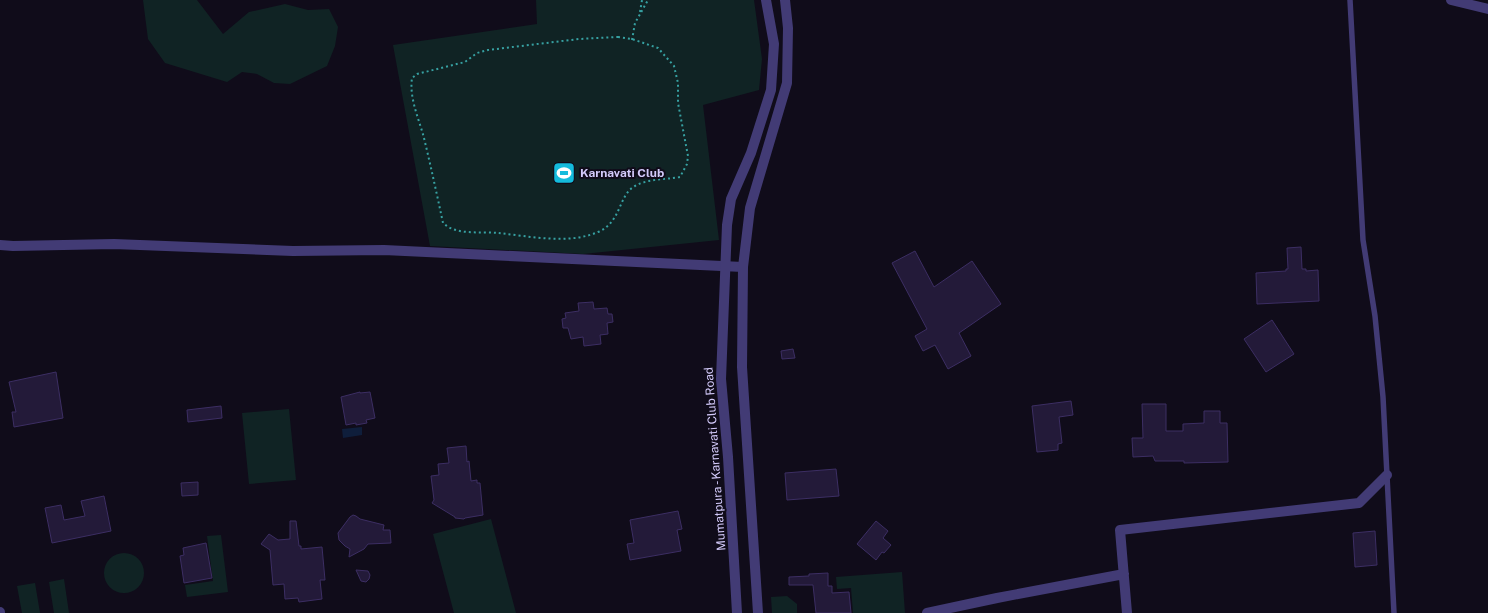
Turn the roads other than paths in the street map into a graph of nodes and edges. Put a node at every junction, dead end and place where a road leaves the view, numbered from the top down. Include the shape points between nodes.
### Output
1 (766, 0) edge
2 (785, 0) edge
3 (1350, 0) edge
4 (1451, 0) edge
5 (1488, 10) edge
6 (0, 245) edge
7 (725, 267) junction
8 (743, 268) junction
9 (1387, 475) junction
10 (1124, 574) junction
11 (738, 613) edge
12 (758, 613) edge
13 (927, 613) edge
14 (1127, 613) edge
15 (1394, 613) edge

1 - 7 street, Mumatpura - Karnavati Club Road via 774,44 771,90 751,153 732,199 727,225
2 - 8 street via 788,28 787,83 750,208
3 - 9 lane via 1364,240 1383,390
4 - 5 street
6 - 7 street via 114,244 384,250
7 - 8 street
7 - 11 street, Mumatpura - Karnavati Club Road via 721,379
8 - 12 street via 742,367
9 - 10 street via 1359,503 1120,530
9 - 15 lane
10 - 13 street
10 - 14 street

